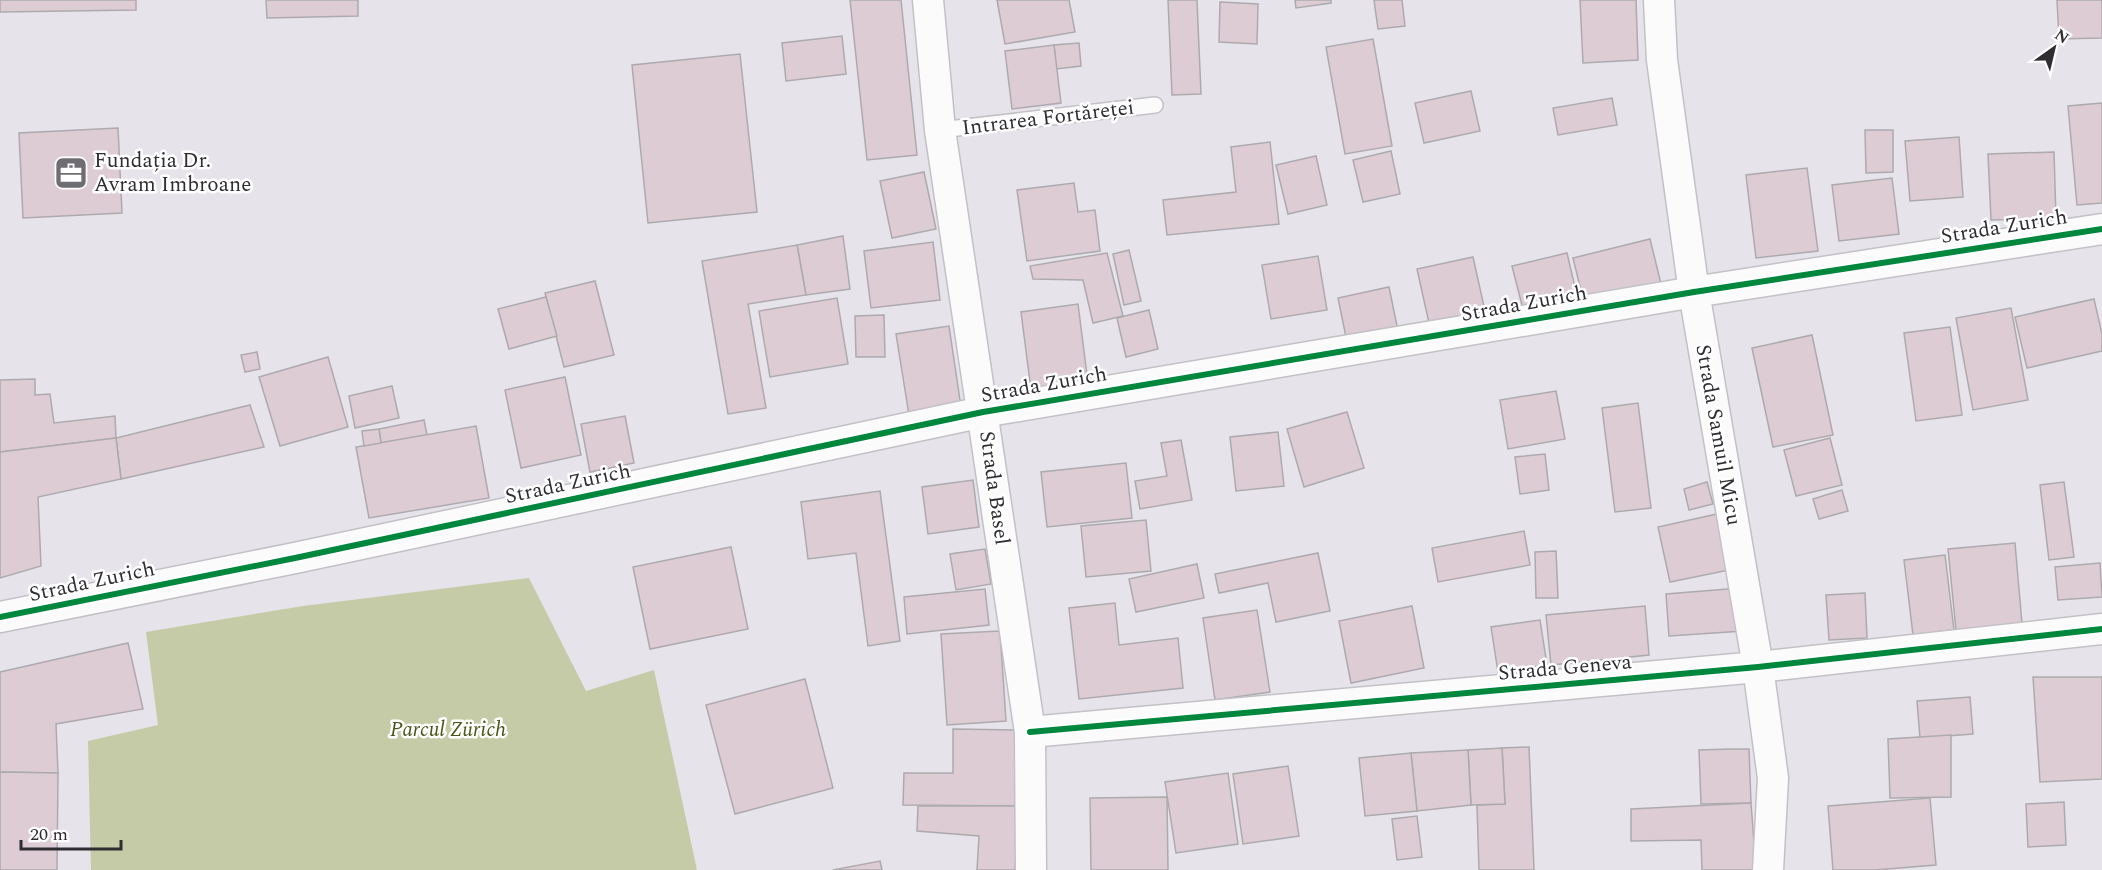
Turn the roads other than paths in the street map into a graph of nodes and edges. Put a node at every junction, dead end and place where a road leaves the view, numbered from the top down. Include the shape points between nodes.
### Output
1 (928, 0) edge
2 (1659, 0) edge
3 (1155, 105) dead end
4 (940, 130) junction
5 (2102, 229) edge
6 (1694, 292) junction
7 (983, 412) junction
8 (0, 617) edge
9 (2102, 629) edge
10 (1758, 667) junction
11 (1030, 732) junction
12 (1031, 870) edge
13 (1768, 870) edge

1 - 4 street, Strada Basel
2 - 6 street, Strada Samuil Micu via 1662,60
3 - 4 lane, Intrarea Fortăreței
4 - 7 street, Strada Basel
5 - 6 street, Strada Zurich
6 - 7 street, Strada Zurich
6 - 10 street, Strada Samuil Micu
7 - 8 street, Strada Zurich
7 - 11 street, Strada Basel
9 - 10 street, Strada Geneva
10 - 11 street, Strada Geneva
10 - 13 street, Strada Samuil Micu via 1773,778
11 - 12 street, Strada Basel

